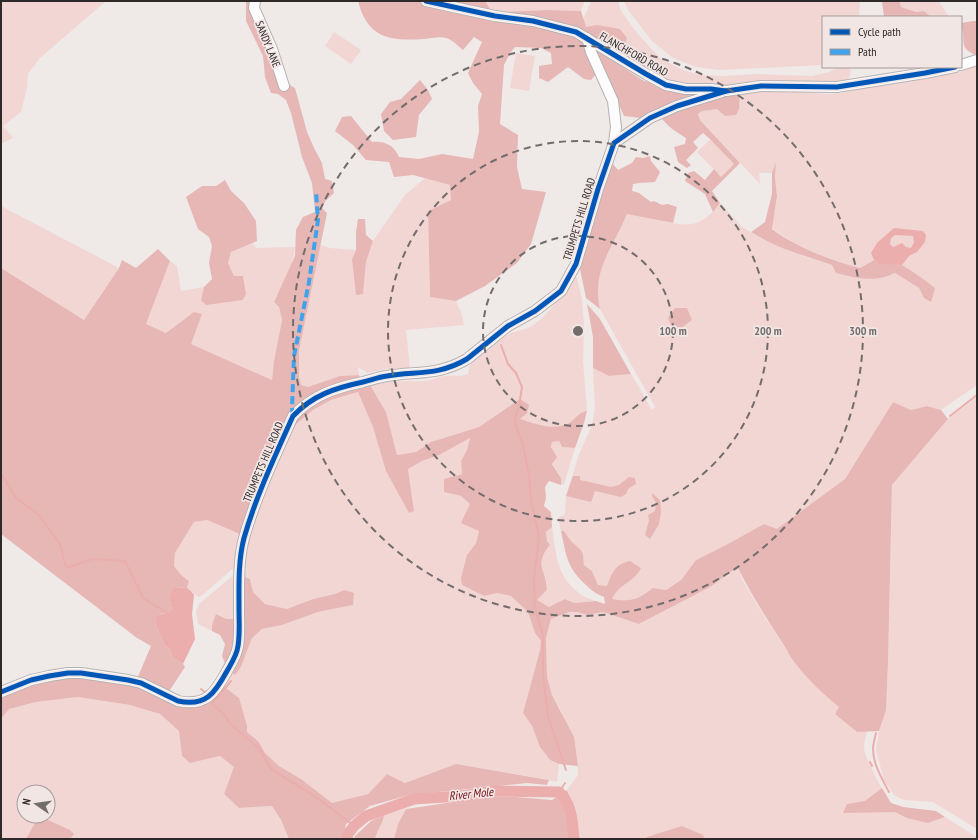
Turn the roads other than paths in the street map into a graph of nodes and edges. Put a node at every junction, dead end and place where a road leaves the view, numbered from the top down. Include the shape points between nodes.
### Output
1 (255, 1) edge
2 (426, 1) edge
3 (587, 38) junction
4 (977, 60) edge
5 (962, 65) edge
6 (949, 68) edge
7 (284, 86) dead end
8 (726, 91) junction
9 (614, 143) junction
10 (1, 692) edge

1 - 7 street, SANDY LANE via 254,8 272,49
2 - 3 street, FLANCHFORD ROAD via 488,15 533,21 576,32
3 - 8 street, FLANCHFORD ROAD via 666,85
3 - 9 street, TRUMPETS HILL ROAD via 613,101 616,127
4 - 5 street
6 - 8 street, FLANCHFORD ROAD via 837,87 761,86
8 - 9 street via 677,106 650,118
9 - 10 street, TRUMPETS HILL ROAD via 576,264 561,291 535,311 508,326 459,364 435,372 386,376 339,388 313,399 293,416 260,490 244,537 240,568 238,649 230,667 212,694 202,701 193,703 178,701 141,683 81,673 31,680

